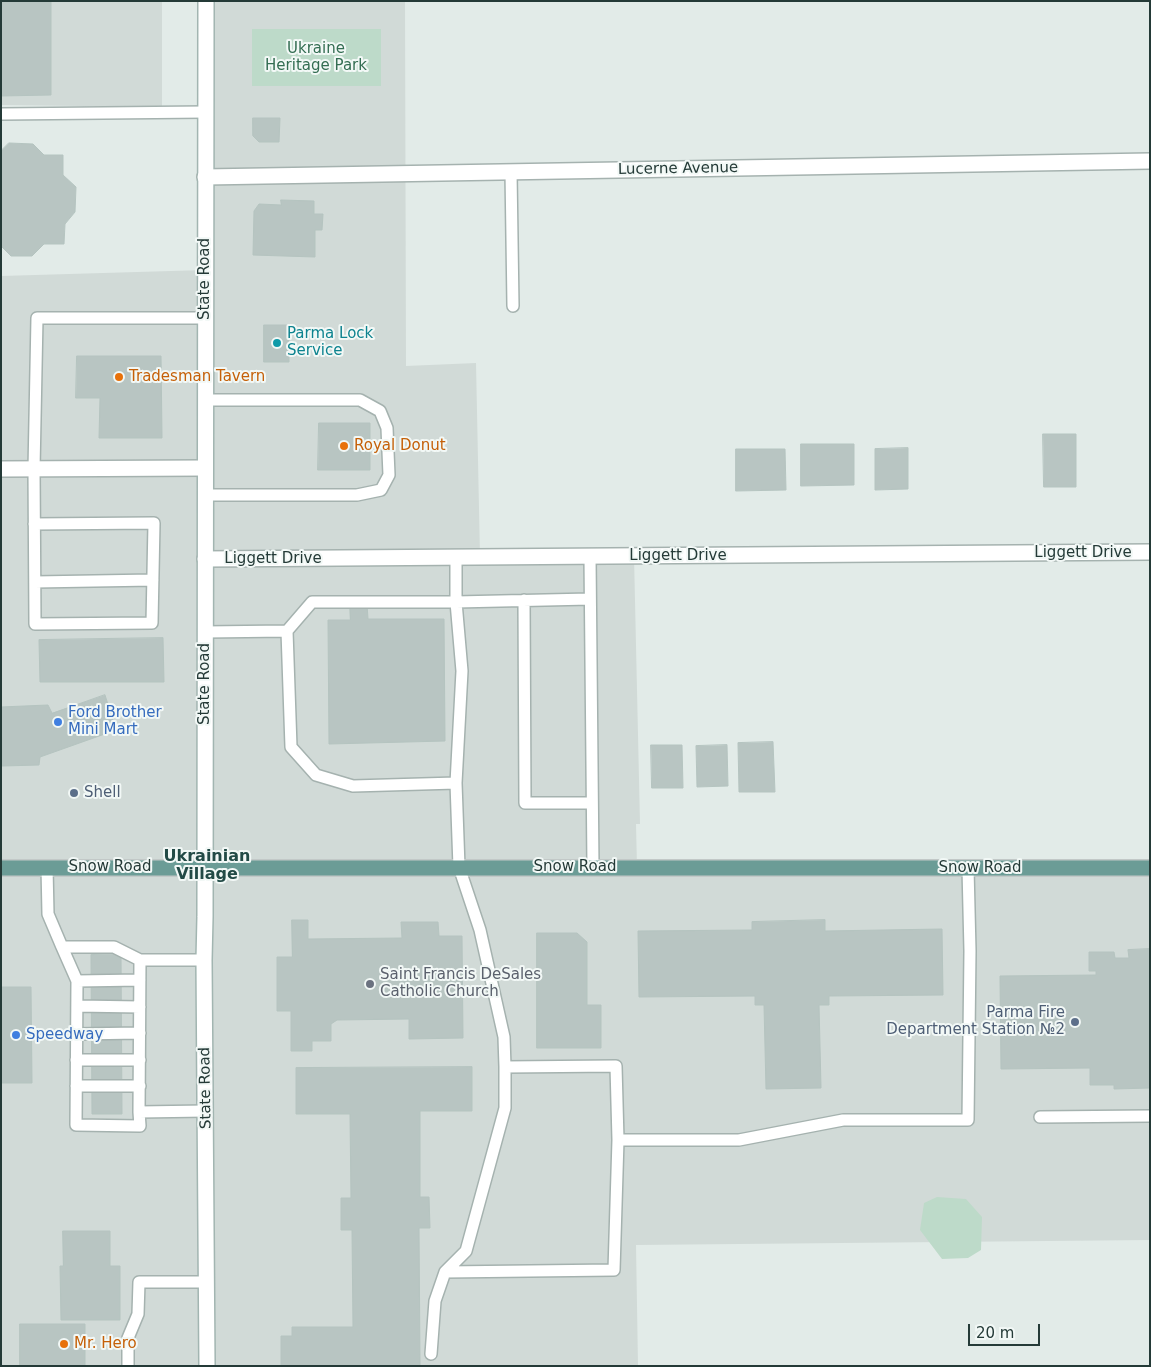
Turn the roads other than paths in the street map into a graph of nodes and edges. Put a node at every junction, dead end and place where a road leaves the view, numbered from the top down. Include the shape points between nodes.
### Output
1 (206, 1) edge
2 (206, 112) junction
3 (1, 114) edge
4 (1150, 161) edge
5 (511, 172) junction
6 (206, 177) junction
7 (513, 306) dead end
8 (206, 318) junction
9 (206, 400) junction
10 (206, 468) junction
11 (1, 469) edge
12 (34, 469) junction
13 (206, 495) junction
14 (34, 524) junction
15 (1150, 552) edge
16 (590, 557) junction
17 (456, 558) junction
18 (206, 560) junction
19 (153, 580) junction
20 (35, 582) junction
21 (590, 599) junction
22 (524, 600) junction
23 (456, 602) junction
24 (287, 631) junction
25 (206, 632) junction
26 (456, 783) junction
27 (592, 803) junction
28 (47, 867) junction
29 (206, 867) junction
30 (459, 867) junction
31 (593, 867) junction
32 (1, 868) edge
33 (968, 868) junction
34 (1150, 868) edge
35 (62, 947) junction
36 (140, 960) junction
37 (204, 960) junction
38 (140, 980) junction
39 (77, 981) junction
40 (77, 1006) junction
41 (140, 1007) junction
42 (140, 1033) junction
43 (77, 1034) junction
44 (76, 1060) junction
45 (140, 1060) junction
46 (505, 1067) junction
47 (76, 1086) junction
48 (140, 1086) junction
49 (206, 1111) junction
50 (139, 1112) junction
51 (1150, 1116) edge
52 (1040, 1117) dead end
53 (618, 1140) junction
54 (445, 1272) junction
55 (207, 1282) junction
56 (432, 1360) edge
57 (128, 1366) edge
58 (207, 1366) edge

1 - 2 street, State Road
2 - 3 lane
2 - 6 street, State Road
4 - 5 street, Lucerne Avenue
5 - 6 street, Lucerne Avenue
5 - 7 lane
6 - 8 street, State Road
8 - 9 street, State Road
8 - 12 lane via 36,318
9 - 10 street, State Road
9 - 13 lane via 360,400 380,411 387,428 389,475 380,490 357,495
10 - 12 street
10 - 13 street, State Road
11 - 12 street
12 - 14 lane
13 - 18 street, State Road
14 - 19 lane via 154,523
14 - 20 lane
15 - 16 street, Liggett Drive
16 - 17 street, Liggett Drive
16 - 21 lane
17 - 18 street, Liggett Drive
17 - 23 lane
18 - 25 street, State Road
19 - 20 lane
19 - 20 lane via 152,623 35,624
21 - 22 lane
21 - 27 lane
22 - 23 lane
22 - 27 lane via 525,803
23 - 24 lane via 312,602
23 - 26 lane via 462,671
24 - 25 lane
24 - 26 lane via 291,747 316,775 353,786
25 - 29 street, State Road
26 - 30 lane
27 - 31 lane
28 - 29 main road, Snow Road
28 - 32 main road, Snow Road
28 - 35 lane via 48,914
29 - 30 main road, Snow Road
29 - 37 street, State Road
30 - 31 main road, Snow Road
30 - 46 lane via 480,930 504,1037
31 - 33 main road, Snow Road
33 - 34 main road, Snow Road
33 - 53 lane via 968,1120 843,1120 740,1140
35 - 36 lane via 114,947
35 - 39 lane
36 - 37 lane
36 - 38 lane
37 - 49 street, State Road
38 - 39 lane
38 - 41 lane
39 - 40 lane
40 - 41 lane
40 - 43 lane
41 - 42 lane
42 - 43 lane
42 - 45 lane
43 - 44 lane
44 - 45 lane
44 - 47 lane
45 - 48 lane
46 - 53 lane via 616,1066
46 - 54 lane via 505,1108 466,1251
47 - 48 lane
47 - 50 lane via 76,1125 140,1126
48 - 50 lane
49 - 50 lane
49 - 55 street, State Road
51 - 52 lane
53 - 54 lane via 614,1270
54 - 56 lane via 435,1301
55 - 57 lane via 139,1282 138,1314 128,1338
55 - 58 street, State Road

